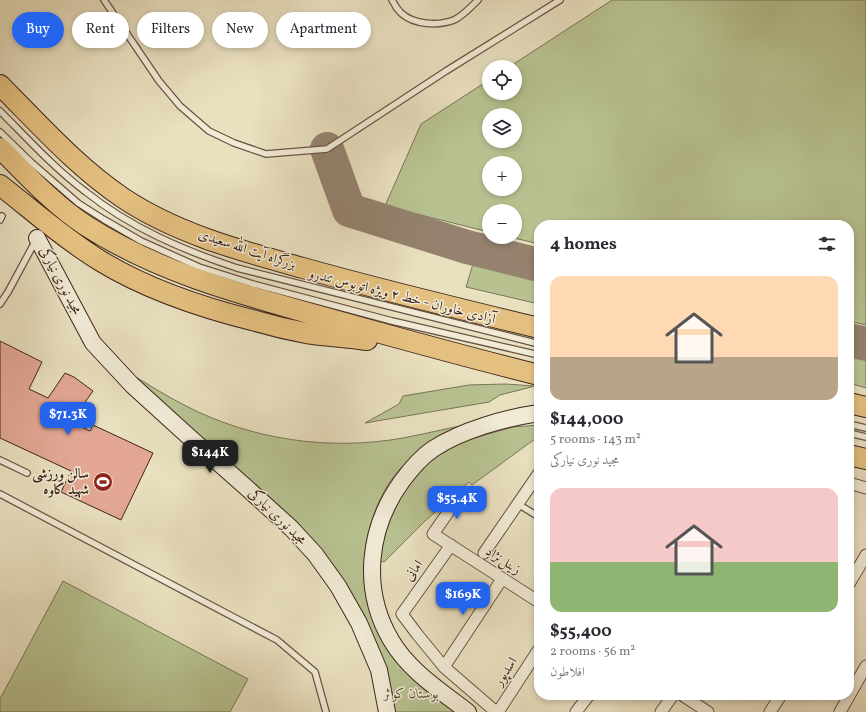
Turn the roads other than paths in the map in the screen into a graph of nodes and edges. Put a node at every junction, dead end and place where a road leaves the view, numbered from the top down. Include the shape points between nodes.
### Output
1 (104, 0) edge
2 (392, 0) edge
3 (478, 0) edge
4 (560, 0) edge
5 (0, 73) edge
6 (0, 85) edge
7 (0, 111) edge
8 (45, 129) junction
9 (0, 132) edge
10 (0, 148) edge
11 (0, 185) edge
12 (37, 238) joint
13 (0, 304) edge
14 (534, 327) edge
15 (534, 343) edge
16 (431, 347) junction
17 (534, 354) edge
18 (534, 374) edge
19 (854, 404) edge
20 (866, 407) edge
21 (534, 414) edge
22 (854, 425) edge
23 (866, 428) edge
24 (854, 434) edge
25 (866, 437) edge
26 (854, 456) edge
27 (866, 459) edge
28 (0, 460) edge
29 (27, 473) dead end
30 (534, 480) edge
31 (854, 484) edge
32 (866, 488) edge
33 (0, 494) edge
34 (460, 495) dead end
35 (518, 504) junction
36 (534, 514) edge
37 (451, 545) junction
38 (484, 553) dead end
39 (866, 555) edge
40 (854, 575) edge
41 (502, 579) junction
42 (534, 599) edge
43 (534, 656) edge
44 (444, 666) junction
45 (866, 666) edge
46 (854, 687) edge
47 (584, 700) edge
48 (669, 700) edge
49 (692, 700) edge
50 (778, 700) edge
51 (847, 700) edge
52 (326, 712) edge
53 (387, 712) edge
54 (468, 712) edge
55 (497, 712) edge
56 (576, 712) edge
57 (661, 712) edge
58 (708, 712) edge
59 (770, 712) edge
60 (840, 712) edge

1 - 4 lane via 159,81 180,106 209,131 266,154 327,149
2 - 3 lane via 400,12 412,20 430,24 453,20
5 - 8 highway
6 - 8 highway, بزرگراه آیت الله سعیدی
7 - 15 lane, آزادی خاوران - خط ۲ ویژه اتوبوس تندرو via 50,162 86,193 160,238 237,268
8 - 14 highway, بزرگراه آیت الله سعیدی via 93,174 123,197 153,216 178,227 259,256 373,288
9 - 17 lane, آزادی خاوران - خط ۲ ویژه اتوبوس تندرو via 32,164 78,203 142,241 199,267 253,284
10 - 16 highway via 64,210 101,235 151,261 237,293
11 - 16 highway via 99,261 189,302 229,315 306,333
12 - 13 lane
12 - 53 main road, مجید نوری نیارکی via 93,343 132,385 248,488 315,554 338,586 359,623 378,670
16 - 18 highway
19 - 20 highway
21 - 54 main road via 474,430 433,449 421,458 404,479 386,506 378,525 373,552 372,581 376,605 391,640 402,656 423,677
22 - 23 lane
24 - 25 lane
26 - 27 highway
28 - 29 lane
30 - 35 street
31 - 32 street
33 - 52 lane via 277,640 315,672
34 - 37 street, زینل‌نژاد via 432,534
35 - 36 lane
35 - 38 street
37 - 41 street, زینل‌نژاد
37 - 44 street, امانی via 402,614
39 - 40 street
41 - 42 street, زینل‌نژاد
41 - 44 street
43 - 55 street, اسدپور
44 - 55 street
45 - 46 street
47 - 56 street
48 - 57 street
49 - 58 street
50 - 59 street
51 - 60 street

